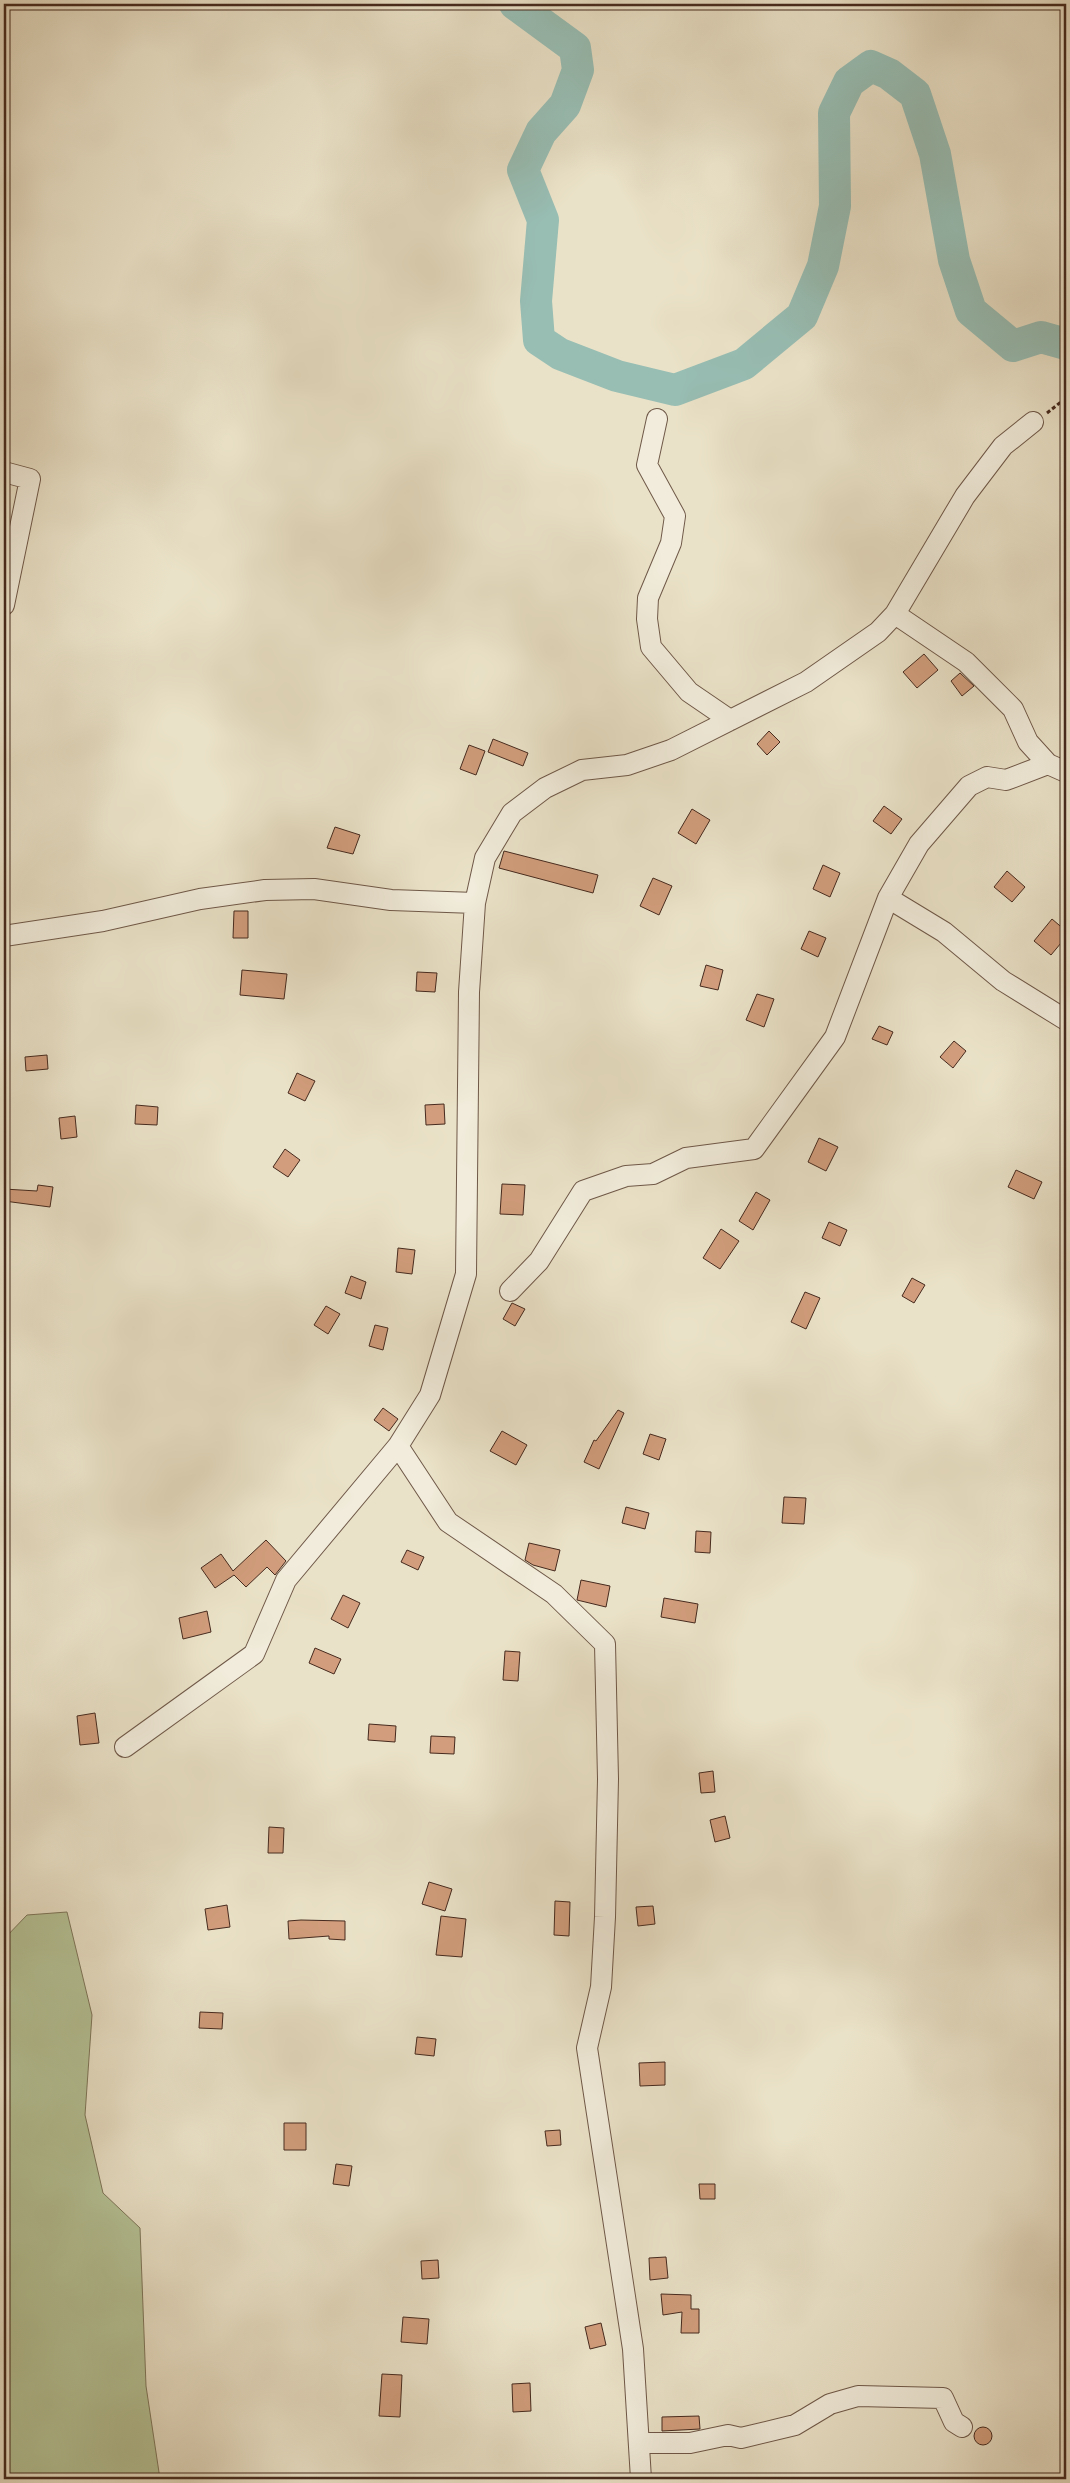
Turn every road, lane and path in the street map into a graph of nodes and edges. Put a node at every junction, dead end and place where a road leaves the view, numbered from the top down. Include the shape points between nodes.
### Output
1 (1066, 398) edge
2 (1041, 417) joint
3 (658, 419) dead end
4 (4, 472) edge
5 (4, 605) edge
6 (895, 614) junction
7 (730, 720) junction
8 (1048, 764) junction
9 (1066, 772) edge
10 (888, 898) junction
11 (475, 903) junction
12 (4, 936) edge
13 (1066, 1020) edge
14 (510, 1291) dead end
15 (398, 1446) junction
16 (125, 1747) dead end
17 (962, 2428) dead end
18 (639, 2443) junction
19 (641, 2479) edge

1 - 2 path
2 - 6 street via 1003,446 965,496
3 - 7 street via 647,465 675,516 671,543 648,598 651,647 689,692
4 - 5 street via 30,479
6 - 7 street via 878,632 806,682
6 - 8 street via 973,668 1013,709 1028,742
7 - 11 street via 671,750 627,765 582,770 545,788 512,813 485,858
8 - 9 street
8 - 10 street via 1006,780 987,777 969,786 919,844
10 - 13 street via 944,932 1003,980
10 - 14 street via 834,1037 754,1149 686,1158 653,1174 626,1176 583,1191 539,1260
11 - 12 street via 391,900 314,889 265,890 200,898 103,921
11 - 15 street via 469,992 466,1274 430,1394
15 - 16 street via 286,1580 254,1654
15 - 18 street via 448,1522 554,1594 605,1644 608,1779 605,1917 601,1987 587,2048 633,2349
17 - 18 street via 954,2422 943,2398 858,2396 830,2404 795,2425 741,2438 728,2435 690,2443
18 - 19 street

